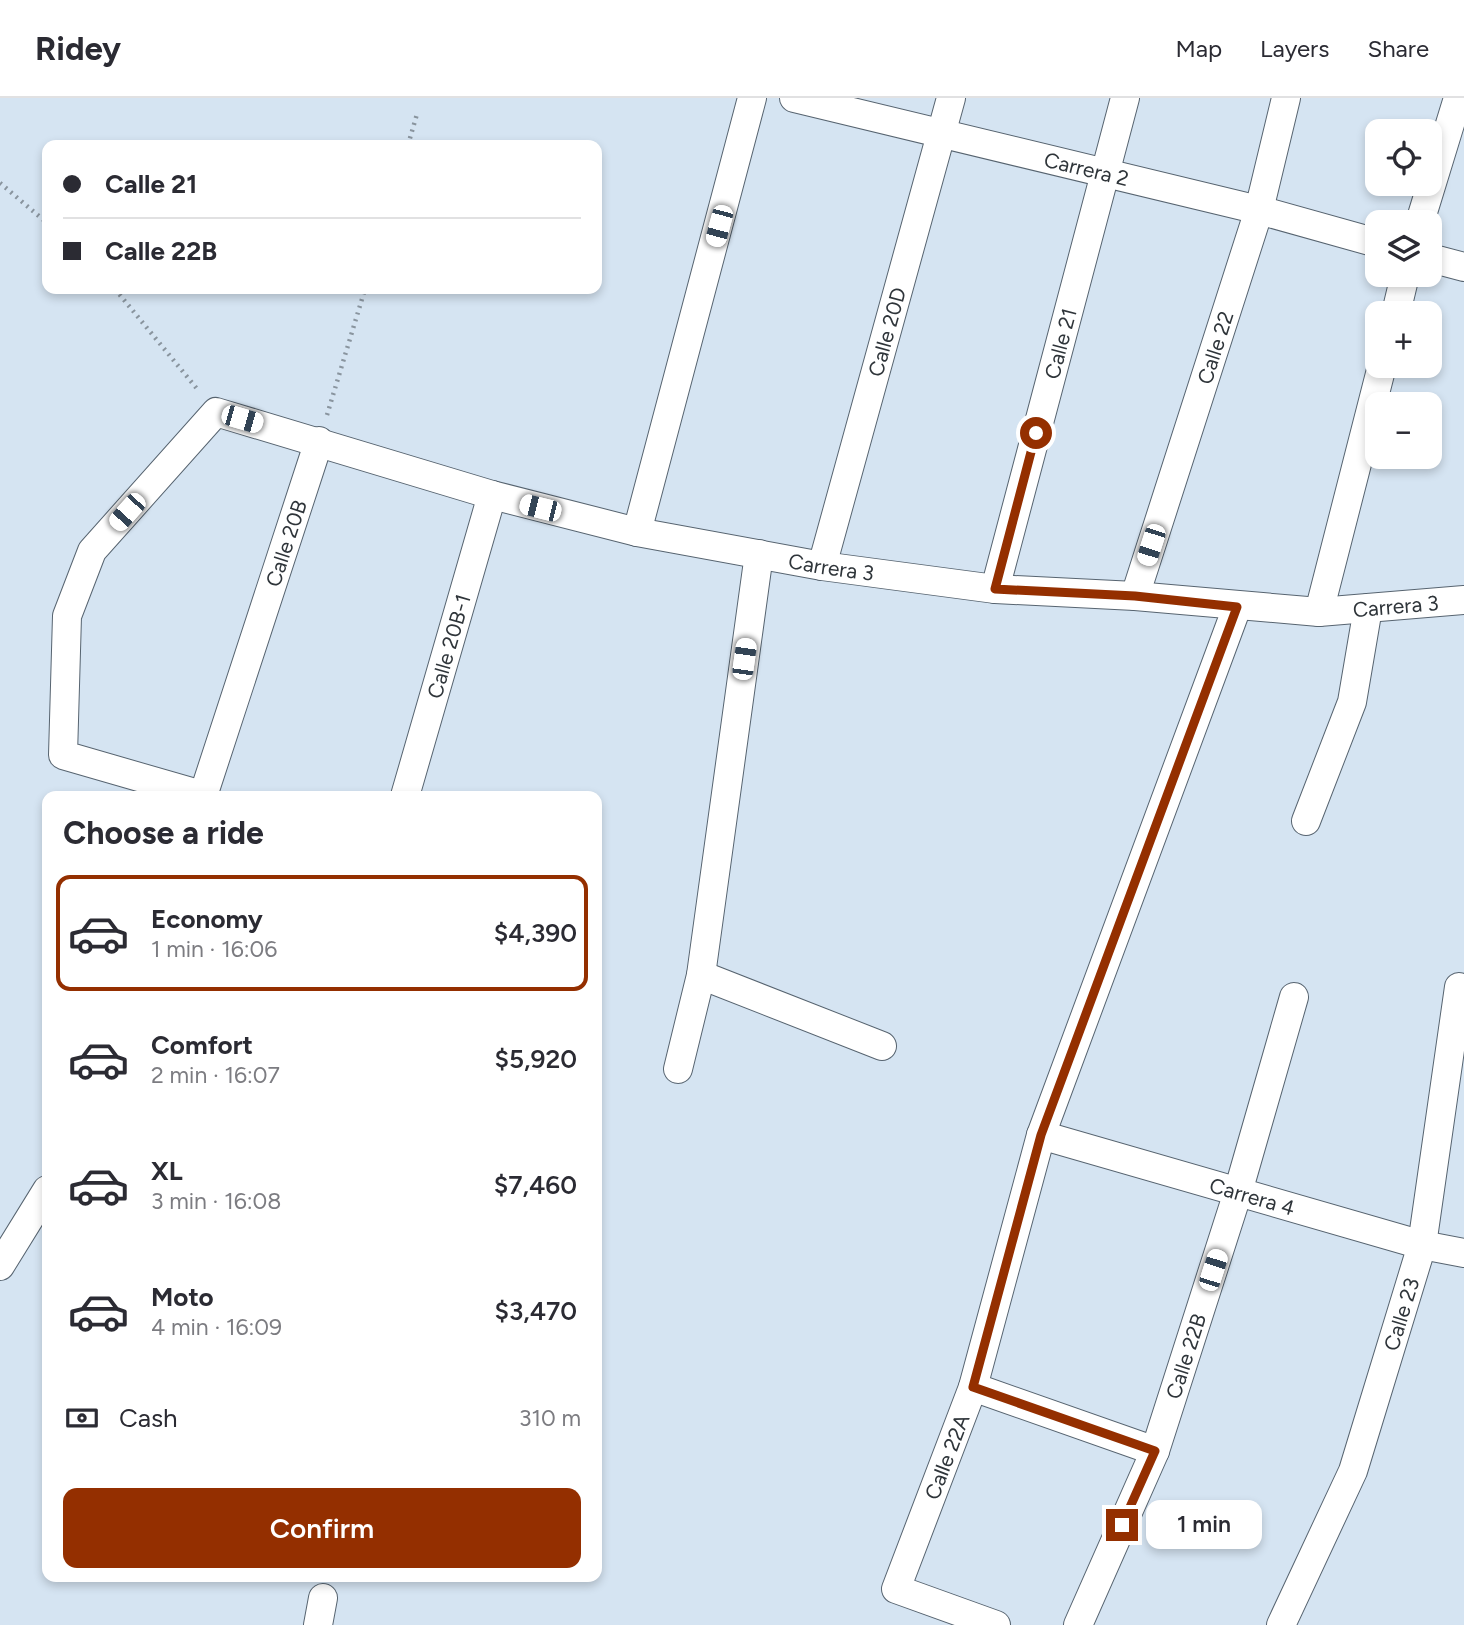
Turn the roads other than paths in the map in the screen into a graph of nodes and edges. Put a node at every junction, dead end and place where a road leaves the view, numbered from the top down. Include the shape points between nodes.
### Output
1 (752, 98) edge
2 (794, 98) edge
3 (951, 98) edge
4 (1125, 98) edge
5 (1286, 98) edge
6 (1458, 98) edge
7 (943, 132) junction
8 (1106, 174) junction
9 (1259, 210) junction
10 (1424, 210) edge
11 (1365, 240) edge
12 (1442, 261) edge
13 (1464, 267) edge
14 (1379, 378) edge
15 (319, 441) junction
16 (492, 495) junction
17 (637, 532) junction
18 (759, 554) junction
19 (822, 566) junction
20 (995, 589) junction
21 (1135, 596) junction
22 (1464, 600) edge
23 (1237, 607) junction
24 (1368, 608) junction
25 (1320, 612) junction
26 (187, 791) edge
27 (206, 791) edge
28 (406, 791) edge
29 (1306, 821) dead end
30 (701, 975) junction
31 (1459, 987) dead end
32 (1294, 997) dead end
33 (882, 1046) dead end
34 (678, 1069) dead end
35 (1041, 1135) junction
36 (1238, 1192) junction
37 (42, 1198) edge
38 (1422, 1245) junction
39 (1464, 1253) edge
40 (0, 1266) edge
41 (973, 1387) junction
42 (1155, 1451) junction
43 (996, 1625) edge
44 (1078, 1625) edge
45 (1281, 1625) edge

1 - 17 street
2 - 7 street, Carrera 2
3 - 7 street, Calle 20D
4 - 8 street, Calle 21
5 - 9 street, Calle 22
6 - 10 street
7 - 8 street, Carrera 2
7 - 19 street, Calle 20D
8 - 9 street, Carrera 2
8 - 20 street, Calle 21
9 - 11 street, Carrera 2
9 - 21 street, Calle 22
12 - 13 street
14 - 25 street
15 - 16 street, Carrera 3
15 - 26 street, Carrera 3 via 216,412 92,551 66,616 63,755
15 - 27 street, Calle 20B
16 - 17 street, Carrera 3
16 - 28 street, Calle 20B-1
17 - 18 street, Carrera 3
18 - 19 street, Carrera 3
18 - 30 street
19 - 20 street, Carrera 3
20 - 21 street, Carrera 3
21 - 23 street, Carrera 3
22 - 24 street, Carrera 3
23 - 25 street, Carrera 3
23 - 35 street, Calle 22A
24 - 25 street, Carrera 3
24 - 29 street via 1352,702
30 - 33 street
30 - 34 street
31 - 38 street, Calle 23
32 - 36 street, Calle 22B
35 - 36 street, Carrera 4
35 - 41 street, Calle 22A
36 - 38 street, Carrera 4
36 - 42 street, Calle 22B
37 - 40 street
38 - 39 street, Carrera 4
38 - 45 street, Calle 23 via 1353,1471
41 - 42 street
41 - 43 street, Calle 22A via 896,1589
42 - 44 street, Calle 22B

